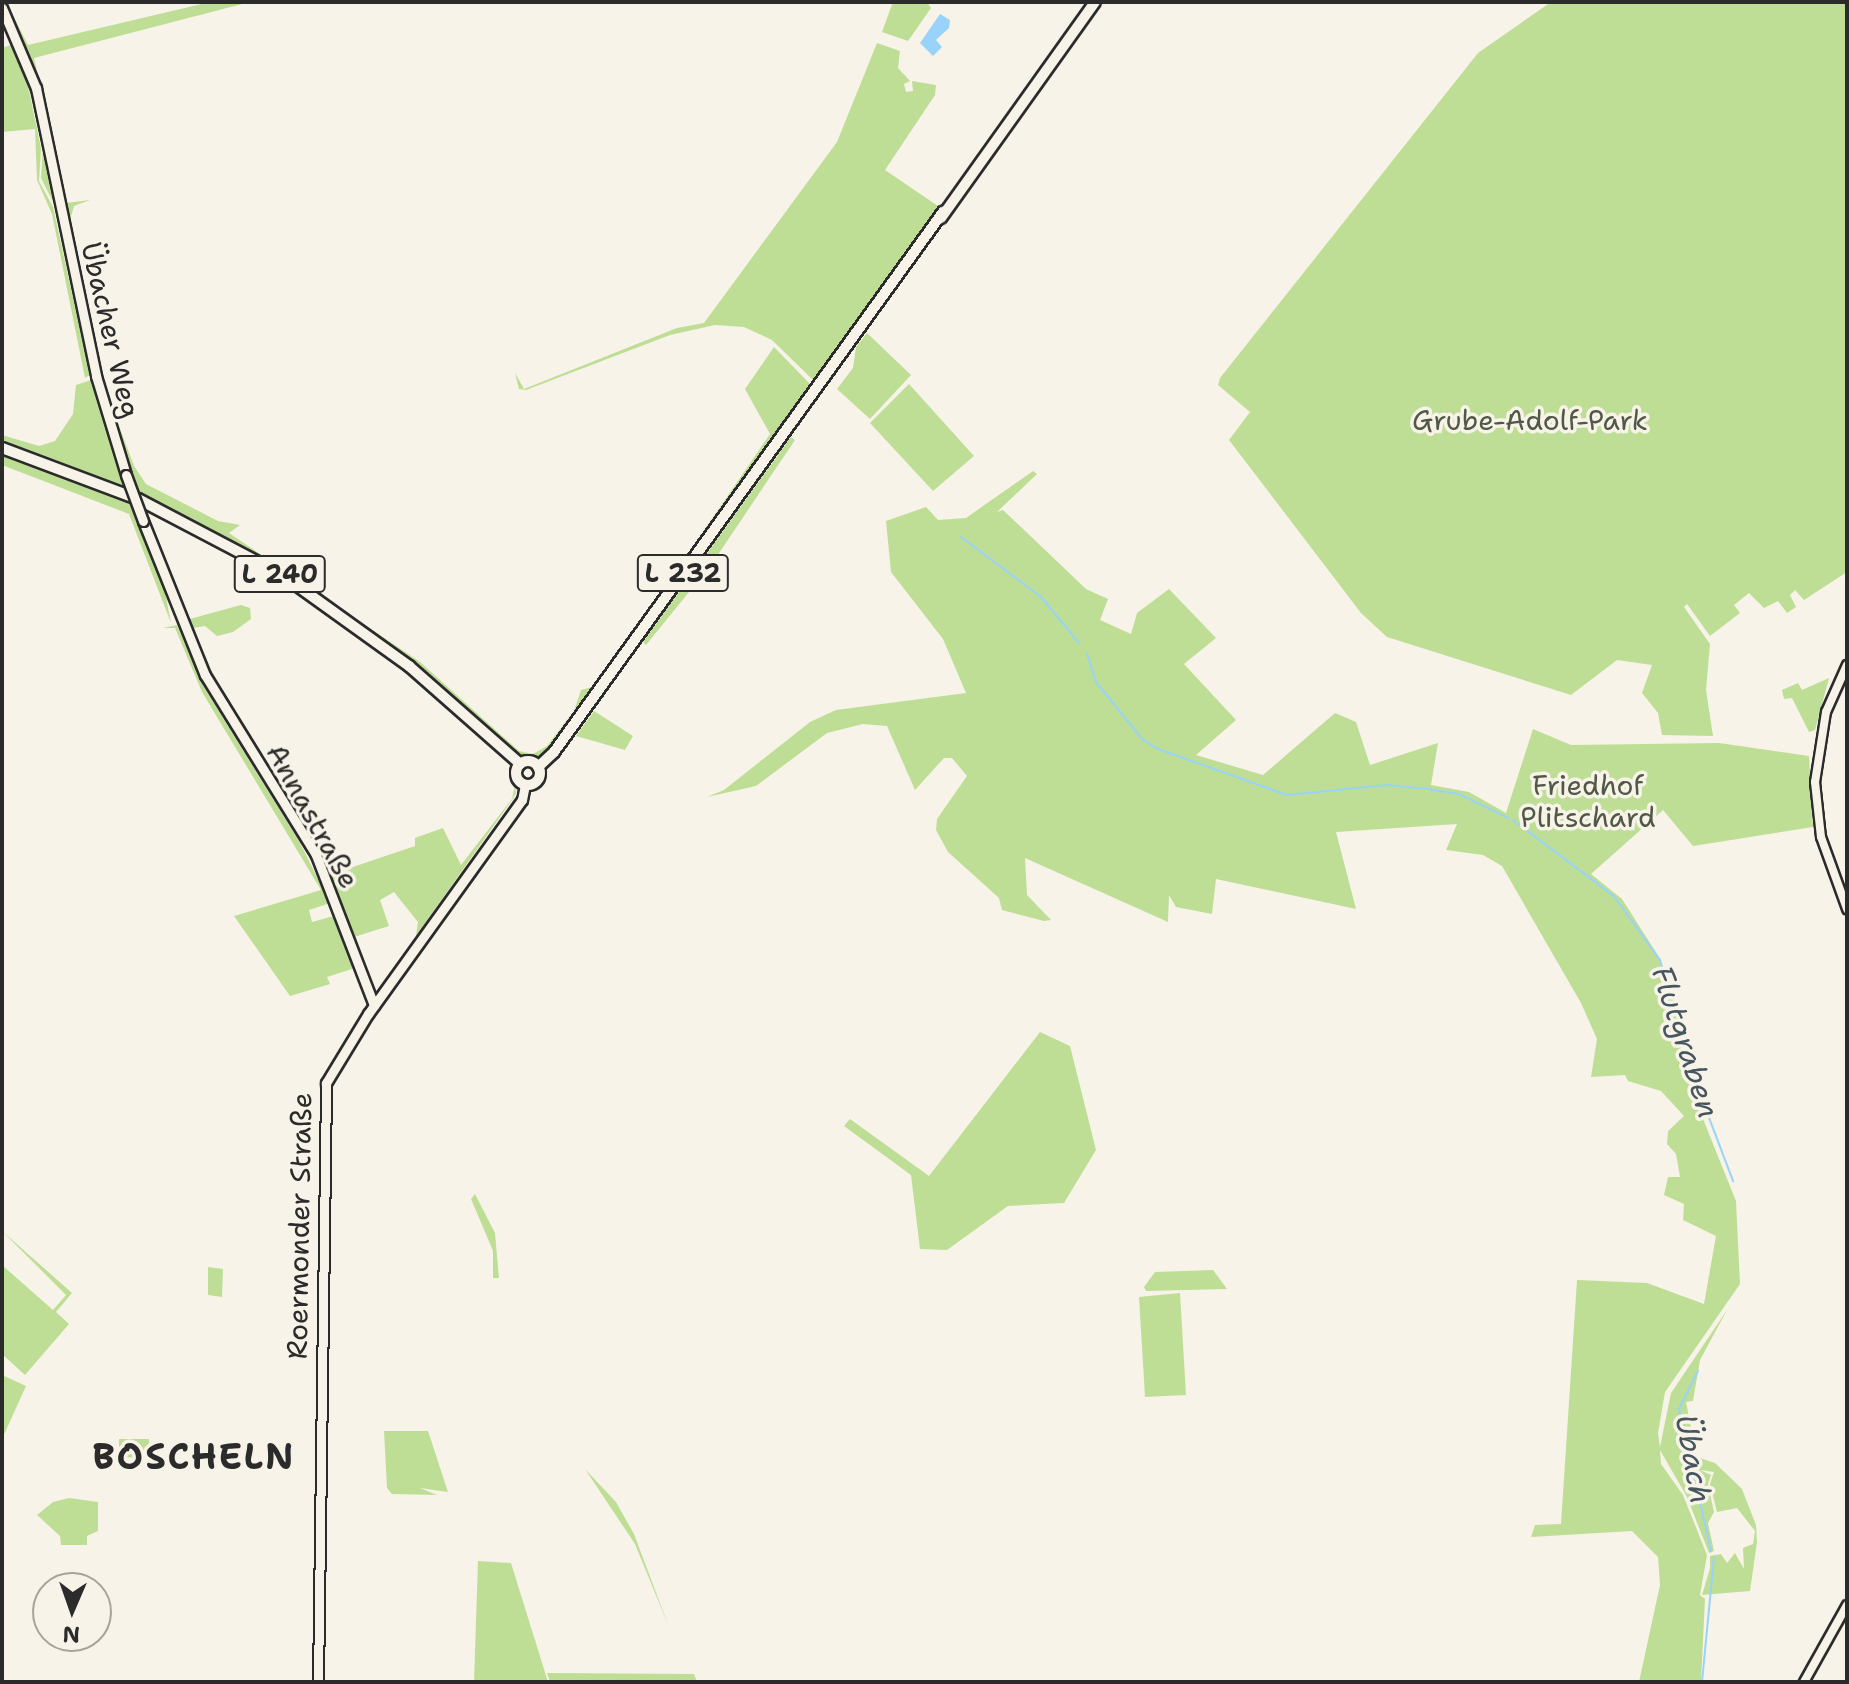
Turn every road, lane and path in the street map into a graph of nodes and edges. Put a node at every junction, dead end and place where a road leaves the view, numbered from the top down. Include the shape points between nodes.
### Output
1 (1095, 2) edge
2 (2, 8) edge
3 (2, 448) edge
4 (197, 657) joint
5 (1847, 665) edge
6 (520, 764) junction
7 (538, 767) junction
8 (525, 785) junction
9 (1847, 909) edge
10 (374, 1005) junction
11 (1847, 1605) edge
12 (318, 1682) edge
13 (1804, 1682) edge

1 - 7 main road, L 232 via 789,433
2 - 4 main road, Übacher Weg, bridge via 36,88 89,348 126,475
3 - 6 main road, L 240 via 138,499 281,574 409,666
4 - 10 main road, Annastraße via 316,855
5 - 9 street via 1826,712 1815,767 1821,837
6 - 7 main road via 530,761
6 - 8 main road via 516,774
7 - 8 main road via 539,779
8 - 10 main road, Roermonder Straße via 522,800
10 - 12 main road, Roermonder Straße via 329,1072 323,1105
11 - 13 street

